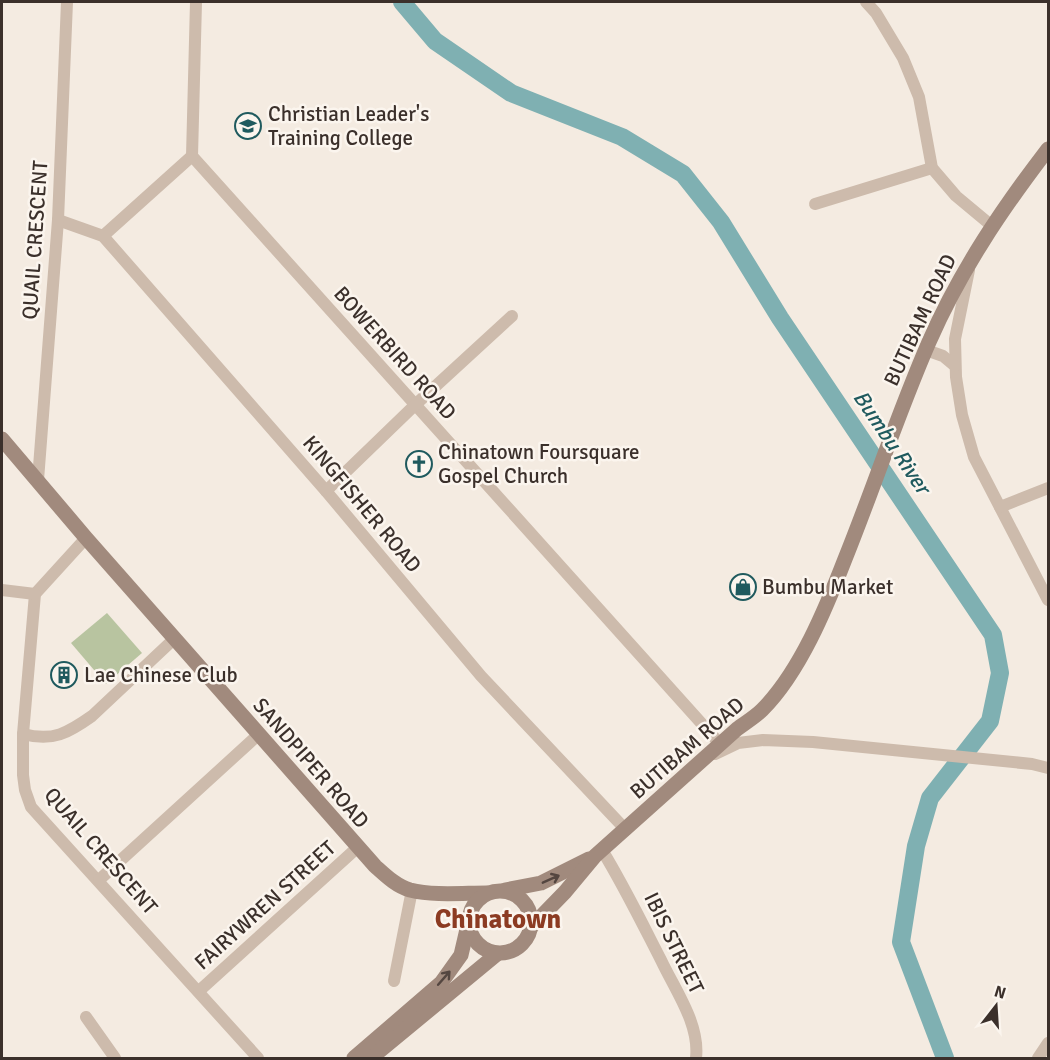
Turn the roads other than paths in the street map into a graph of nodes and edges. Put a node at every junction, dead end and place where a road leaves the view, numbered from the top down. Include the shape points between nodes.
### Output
1 (67, 2) edge
2 (196, 2) edge
3 (866, 2) edge
4 (1048, 149) edge
5 (192, 156) junction
6 (932, 168) junction
7 (815, 204) dead end
8 (58, 220) junction
9 (992, 226) junction
10 (103, 236) junction
11 (971, 260) junction
12 (512, 316) dead end
13 (926, 350) junction
14 (955, 366) junction
15 (414, 405) junction
16 (2, 439) edge
17 (38, 480) junction
18 (1048, 488) edge
19 (326, 490) junction
20 (1000, 507) junction
21 (86, 538) junction
22 (2, 590) edge
23 (35, 594) junction
24 (1048, 600) edge
25 (174, 639) junction
26 (23, 734) junction
27 (258, 735) junction
28 (720, 744) junction
29 (703, 760) junction
30 (1048, 768) edge
31 (626, 830) junction
32 (358, 847) junction
33 (599, 853) junction
34 (99, 880) junction
35 (412, 890) junction
36 (495, 892) junction
37 (443, 893) junction
38 (468, 920) junction
39 (531, 927) junction
40 (497, 954) junction
41 (394, 981) dead end
42 (199, 991) junction
43 (86, 1017) dead end
44 (1048, 1043) edge
45 (115, 1059) edge
46 (258, 1059) edge
47 (354, 1059) edge
48 (371, 1059) edge
49 (696, 1059) edge
50 (1038, 1059) edge

1 - 8 street, QUAIL CRESCENT
2 - 5 street
3 - 6 street via 903,58 919,97
4 - 9 main road, BUTIBAM ROAD
5 - 10 street
5 - 15 street, BOWERBIRD ROAD
6 - 7 street
6 - 9 street via 956,196
8 - 10 street, KINGFISHER ROAD
8 - 17 street, QUAIL CRESCENT
9 - 11 main road, BUTIBAM ROAD
10 - 19 street, KINGFISHER ROAD
11 - 13 main road, BUTIBAM ROAD
11 - 14 street via 955,339
12 - 15 street
13 - 14 street
13 - 28 main road, BUTIBAM ROAD via 823,614 795,666 762,710
14 - 20 street via 962,415 974,457
15 - 19 street
15 - 28 street, BOWERBIRD ROAD
16 - 17 main road, SANDPIPER ROAD
17 - 21 main road, SANDPIPER ROAD
18 - 20 street
19 - 31 street, KINGFISHER ROAD via 481,676
20 - 24 street
21 - 23 street
21 - 25 main road, SANDPIPER ROAD
22 - 23 street
23 - 26 street, QUAIL CRESCENT
25 - 26 street via 78,726 48,738
25 - 27 main road, SANDPIPER ROAD
26 - 34 street, QUAIL CRESCENT via 23,775 32,807
27 - 32 main road, SANDPIPER ROAD
27 - 34 street
28 - 29 main road, BUTIBAM ROAD
29 - 30 street via 738,743 764,740
29 - 31 main road, BUTIBAM ROAD
31 - 33 main road, BUTIBAM ROAD
32 - 35 main road, SANDPIPER ROAD via 384,874
32 - 42 street, FAIRYWREN STREET
36 -> 33 main road, BUTIBAM ROAD via 541,883
33 - 39 main road, BUTIBAM ROAD
33 - 49 street, IBIS STREET via 623,885 687,1013 695,1036
34 - 42 street, QUAIL CRESCENT
35 - 37 main road, SANDPIPER ROAD
35 - 41 street
36 - 37 main road, SANDPIPER ROAD
36 - 38 main road via 472,906
36 - 39 main road via 515,894 525,902
37 - 38 main road
38 - 40 main road via 476,944
47 -> 38 main road via 441,983 461,955
39 - 40 main road via 527,939 517,949
40 - 48 main road
42 - 46 street, QUAIL CRESCENT
43 - 45 street
44 - 50 street

